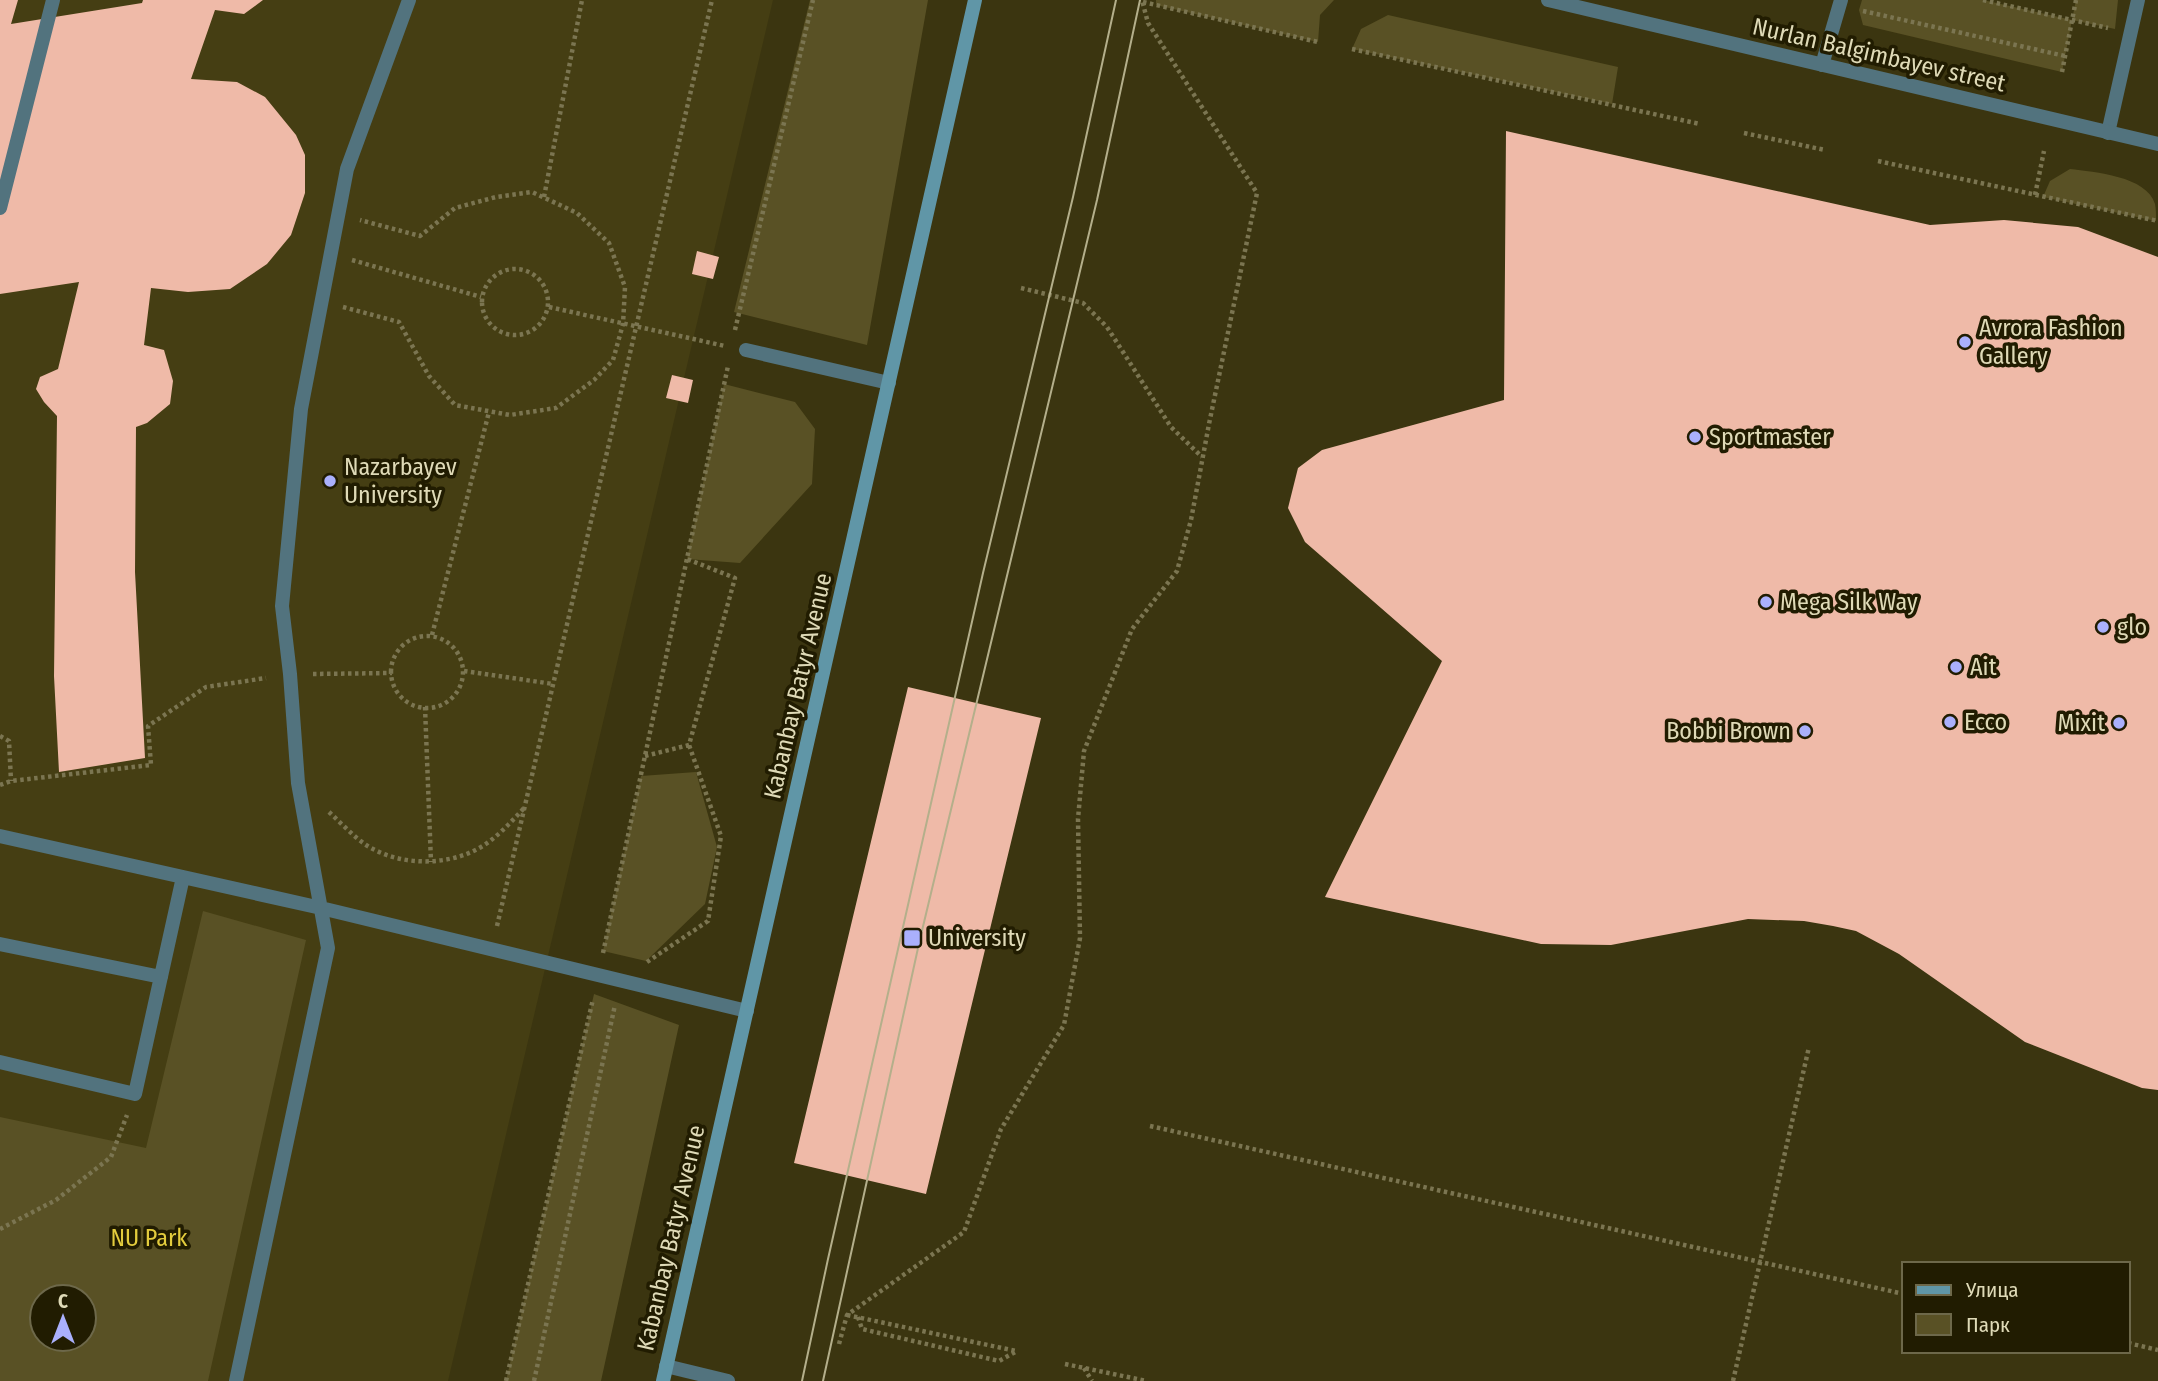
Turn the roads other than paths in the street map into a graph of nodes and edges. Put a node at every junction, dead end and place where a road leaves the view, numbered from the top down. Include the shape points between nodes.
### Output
1 (53, 0) edge
2 (409, 0) edge
3 (975, 0) edge
4 (1548, 0) edge
5 (2138, 0) edge
6 (1840, 3) edge
7 (1822, 65) junction
8 (2108, 133) junction
9 (2158, 144) edge
10 (0, 208) edge
11 (746, 350) road end
12 (889, 383) junction
13 (0, 836) edge
14 (183, 877) junction
15 (321, 908) junction
16 (0, 944) edge
17 (161, 977) junction
18 (747, 1011) junction
19 (0, 1062) edge
20 (664, 1373) edge
21 (236, 1381) edge
22 (728, 1381) edge

1 - 10 street
2 - 15 street via 347,169 301,409 282,606 298,783
3 - 12 main road, Kabanbay Batyr Avenue
4 - 7 street, Nurlan Balgimbayev street
5 - 8 street
6 - 7 street
7 - 8 street, Nurlan Balgimbayev street
8 - 9 street, Nurlan Balgimbayev street
11 - 12 street
12 - 18 main road, Kabanbay Batyr Avenue
13 - 14 street
14 - 15 street
14 - 17 street
15 - 18 street
15 - 21 street via 328,948
16 - 17 street
17 - 19 street via 135,1094
18 - 20 main road, Kabanbay Batyr Avenue
20 - 22 street

